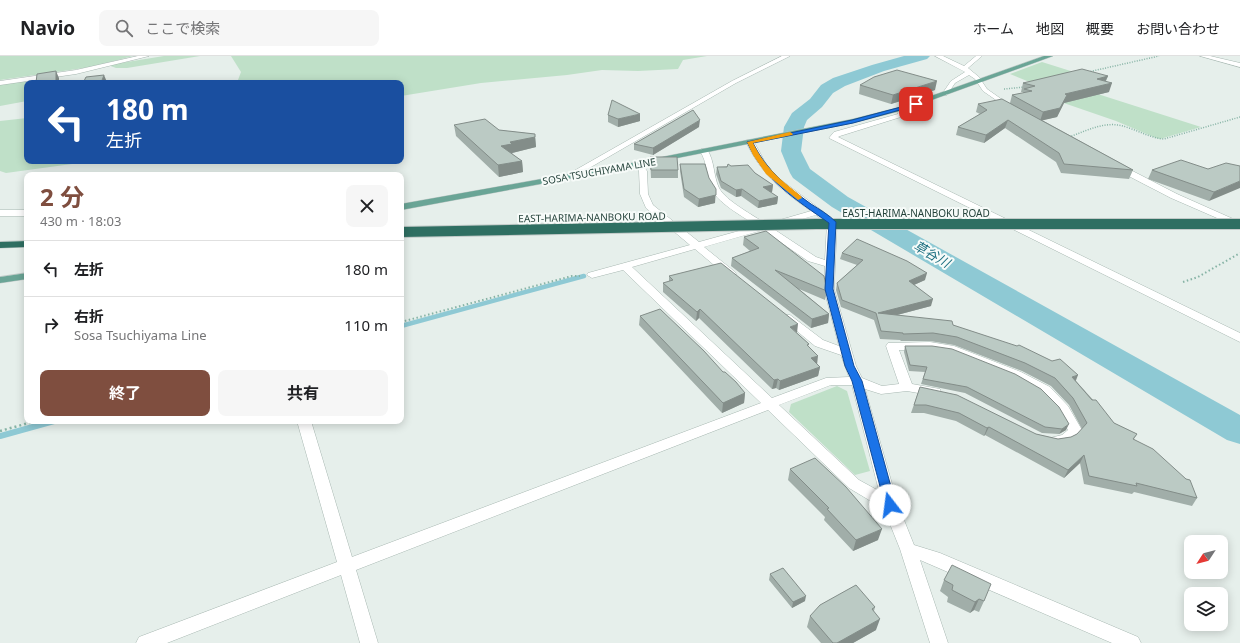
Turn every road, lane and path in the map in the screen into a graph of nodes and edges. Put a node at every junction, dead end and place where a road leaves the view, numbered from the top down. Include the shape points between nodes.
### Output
1 (146, 56) edge
2 (787, 56) edge
3 (980, 56) edge
4 (1050, 56) edge
5 (1159, 56) edge
6 (1203, 56) edge
7 (941, 57) edge
8 (1240, 65) edge
9 (966, 70) junction
10 (1084, 72) edge
11 (980, 81) junction
12 (0, 82) edge
13 (1027, 86) edge
14 (985, 90) junction
15 (945, 94) junction
16 (902, 109) junction
17 (1018, 112) edge
18 (1240, 117) edge
19 (1066, 138) edge
20 (755, 141) junction
21 (704, 151) junction
22 (1107, 161) edge
23 (637, 164) junction
24 (569, 176) junction
25 (404, 206) edge
26 (818, 212) junction
27 (0, 213) edge
28 (24, 213) edge
29 (1240, 217) edge
30 (404, 224) edge
31 (1240, 224) edge
32 (763, 227) junction
33 (404, 232) edge
34 (24, 236) edge
35 (0, 237) edge
36 (24, 244) edge
37 (0, 245) edge
38 (695, 246) junction
39 (1240, 253) edge
40 (829, 264) junction
41 (625, 266) junction
42 (592, 275) joint
43 (24, 276) edge
44 (0, 280) edge
45 (738, 280) edge
46 (1183, 282) dead end
47 (776, 309) edge
48 (404, 321) edge
49 (1240, 338) edge
50 (846, 353) junction
51 (857, 381) junction
52 (906, 387) junction
53 (944, 394) edge
54 (769, 404) junction
55 (25, 424) edge
56 (305, 424) edge
57 (0, 431) edge
58 (1044, 440) edge
59 (890, 505) junction
60 (908, 549) junction
61 (346, 566) junction
62 (145, 643) edge
63 (369, 643) edge
64 (939, 643) edge
65 (1132, 643) edge

1 - 12 street via 76,72
2 - 24 street via 734,82
3 - 9 street
4 - 11 main road, SOSA TSUCHIYAMA LINE
5 - 10 path
6 - 8 street
7 - 9 street
9 - 11 street
9 - 15 street
11 - 14 street
11 - 15 main road, SOSA TSUCHIYAMA LINE
13 - 14 path
14 - 17 street
15 - 16 main road, SOSA TSUCHIYAMA LINE
16 - 20 main road, SOSA TSUCHIYAMA LINE
16 - 49 street via 902,115 837,134 833,138
18 - 19 path via 1164,139 1155,139 1122,125 1109,123
20 - 21 main road, SOSA TSUCHIYAMA LINE
20 - 26 street via 756,155 768,172
21 - 23 main road, SOSA TSUCHIYAMA LINE
21 - 32 street via 708,157 715,188 725,200
22 - 31 street via 1174,196
23 - 24 main road, SOSA TSUCHIYAMA LINE
23 - 38 street via 643,171 644,194 649,206
24 - 25 main road, SOSA TSUCHIYAMA LINE
26 - 32 street
26 - 40 street via 832,222
27 - 28 street
29 - 30 highway, EAST-HARIMA-NANBOKU ROAD via 814,217
31 - 33 highway, EAST-HARIMA-NANBOKU ROAD, bridge via 816,224
32 - 38 street
32 - 40 street via 812,259
34 - 35 highway
36 - 37 highway
38 - 41 street
38 - 45 street
39 - 46 path via 1198,277
40 - 50 street via 829,289
41 - 42 street
41 - 54 street
42 - 48 path via 572,276
43 - 44 main road
47 - 50 street via 819,344
50 - 51 street
51 - 52 street via 881,390
51 - 54 street via 830,381
51 - 59 street
52 - 53 street
52 - 58 street via 892,346 930,346 954,350 1018,375 1045,390 1063,409 1075,430 1072,436 1063,441
54 - 59 street via 854,484
54 - 61 street
55 - 57 path
56 - 61 street
59 - 60 street
60 - 64 street
60 - 65 street
61 - 62 street
61 - 63 street

